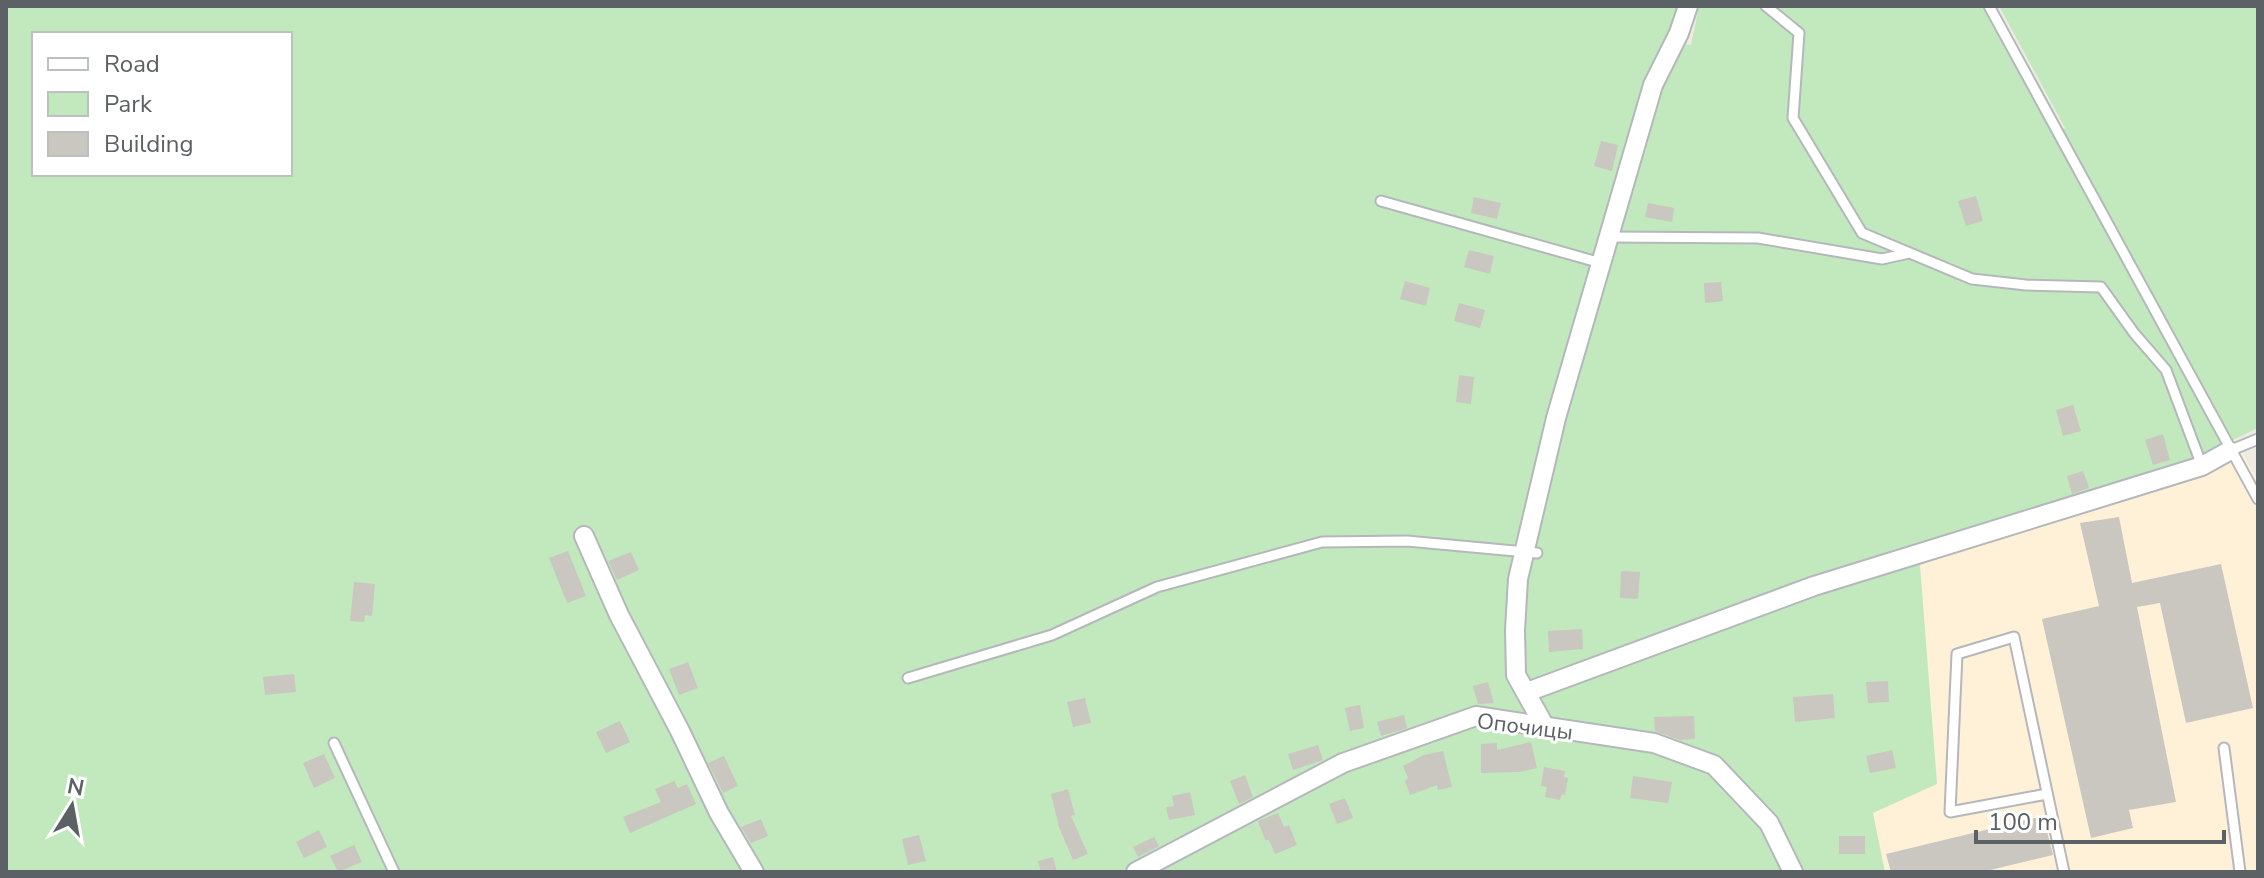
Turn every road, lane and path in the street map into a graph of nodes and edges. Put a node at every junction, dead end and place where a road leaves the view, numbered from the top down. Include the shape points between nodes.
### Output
1 (1688, 6) edge
2 (1766, 6) edge
3 (1989, 6) edge
4 (1381, 201) dead end
5 (1608, 237) junction
6 (1909, 253) junction
7 (1601, 263) junction
8 (2258, 439) edge
9 (2229, 451) junction
10 (2202, 466) junction
11 (2258, 499) edge
12 (584, 536) dead end
13 (1530, 553) junction
14 (908, 678) dead end
15 (1527, 692) junction
16 (1545, 727) junction
17 (334, 743) dead end
18 (2224, 748) dead end
19 (2047, 794) junction
20 (394, 872) edge
21 (754, 872) edge
22 (1136, 872) edge
23 (1793, 872) edge
24 (2064, 872) edge
25 (2240, 872) edge

1 - 5 street via 1653,85
2 - 6 lane via 1799,33 1793,118 1862,233
3 - 9 lane
4 - 7 lane
5 - 6 lane via 1758,238 1882,259
5 - 7 street
6 - 10 lane via 1972,279 2101,287 2166,370
7 - 13 street via 1556,418
8 - 9 lane
9 - 10 street
9 - 11 lane
10 - 15 street via 1814,586
12 - 21 street via 719,813
13 - 14 lane via 1407,541 1322,542 1157,587 1052,635
13 - 15 street via 1518,579 1515,630 1516,675
15 - 16 street
16 - 22 street, Опочицы via 1476,716 1343,763
16 - 23 street, Опочицы via 1654,743 1714,765 1769,823
17 - 20 lane
18 - 25 lane
19 - 19 lane via 1950,812 1957,654 2014,637
19 - 24 lane

